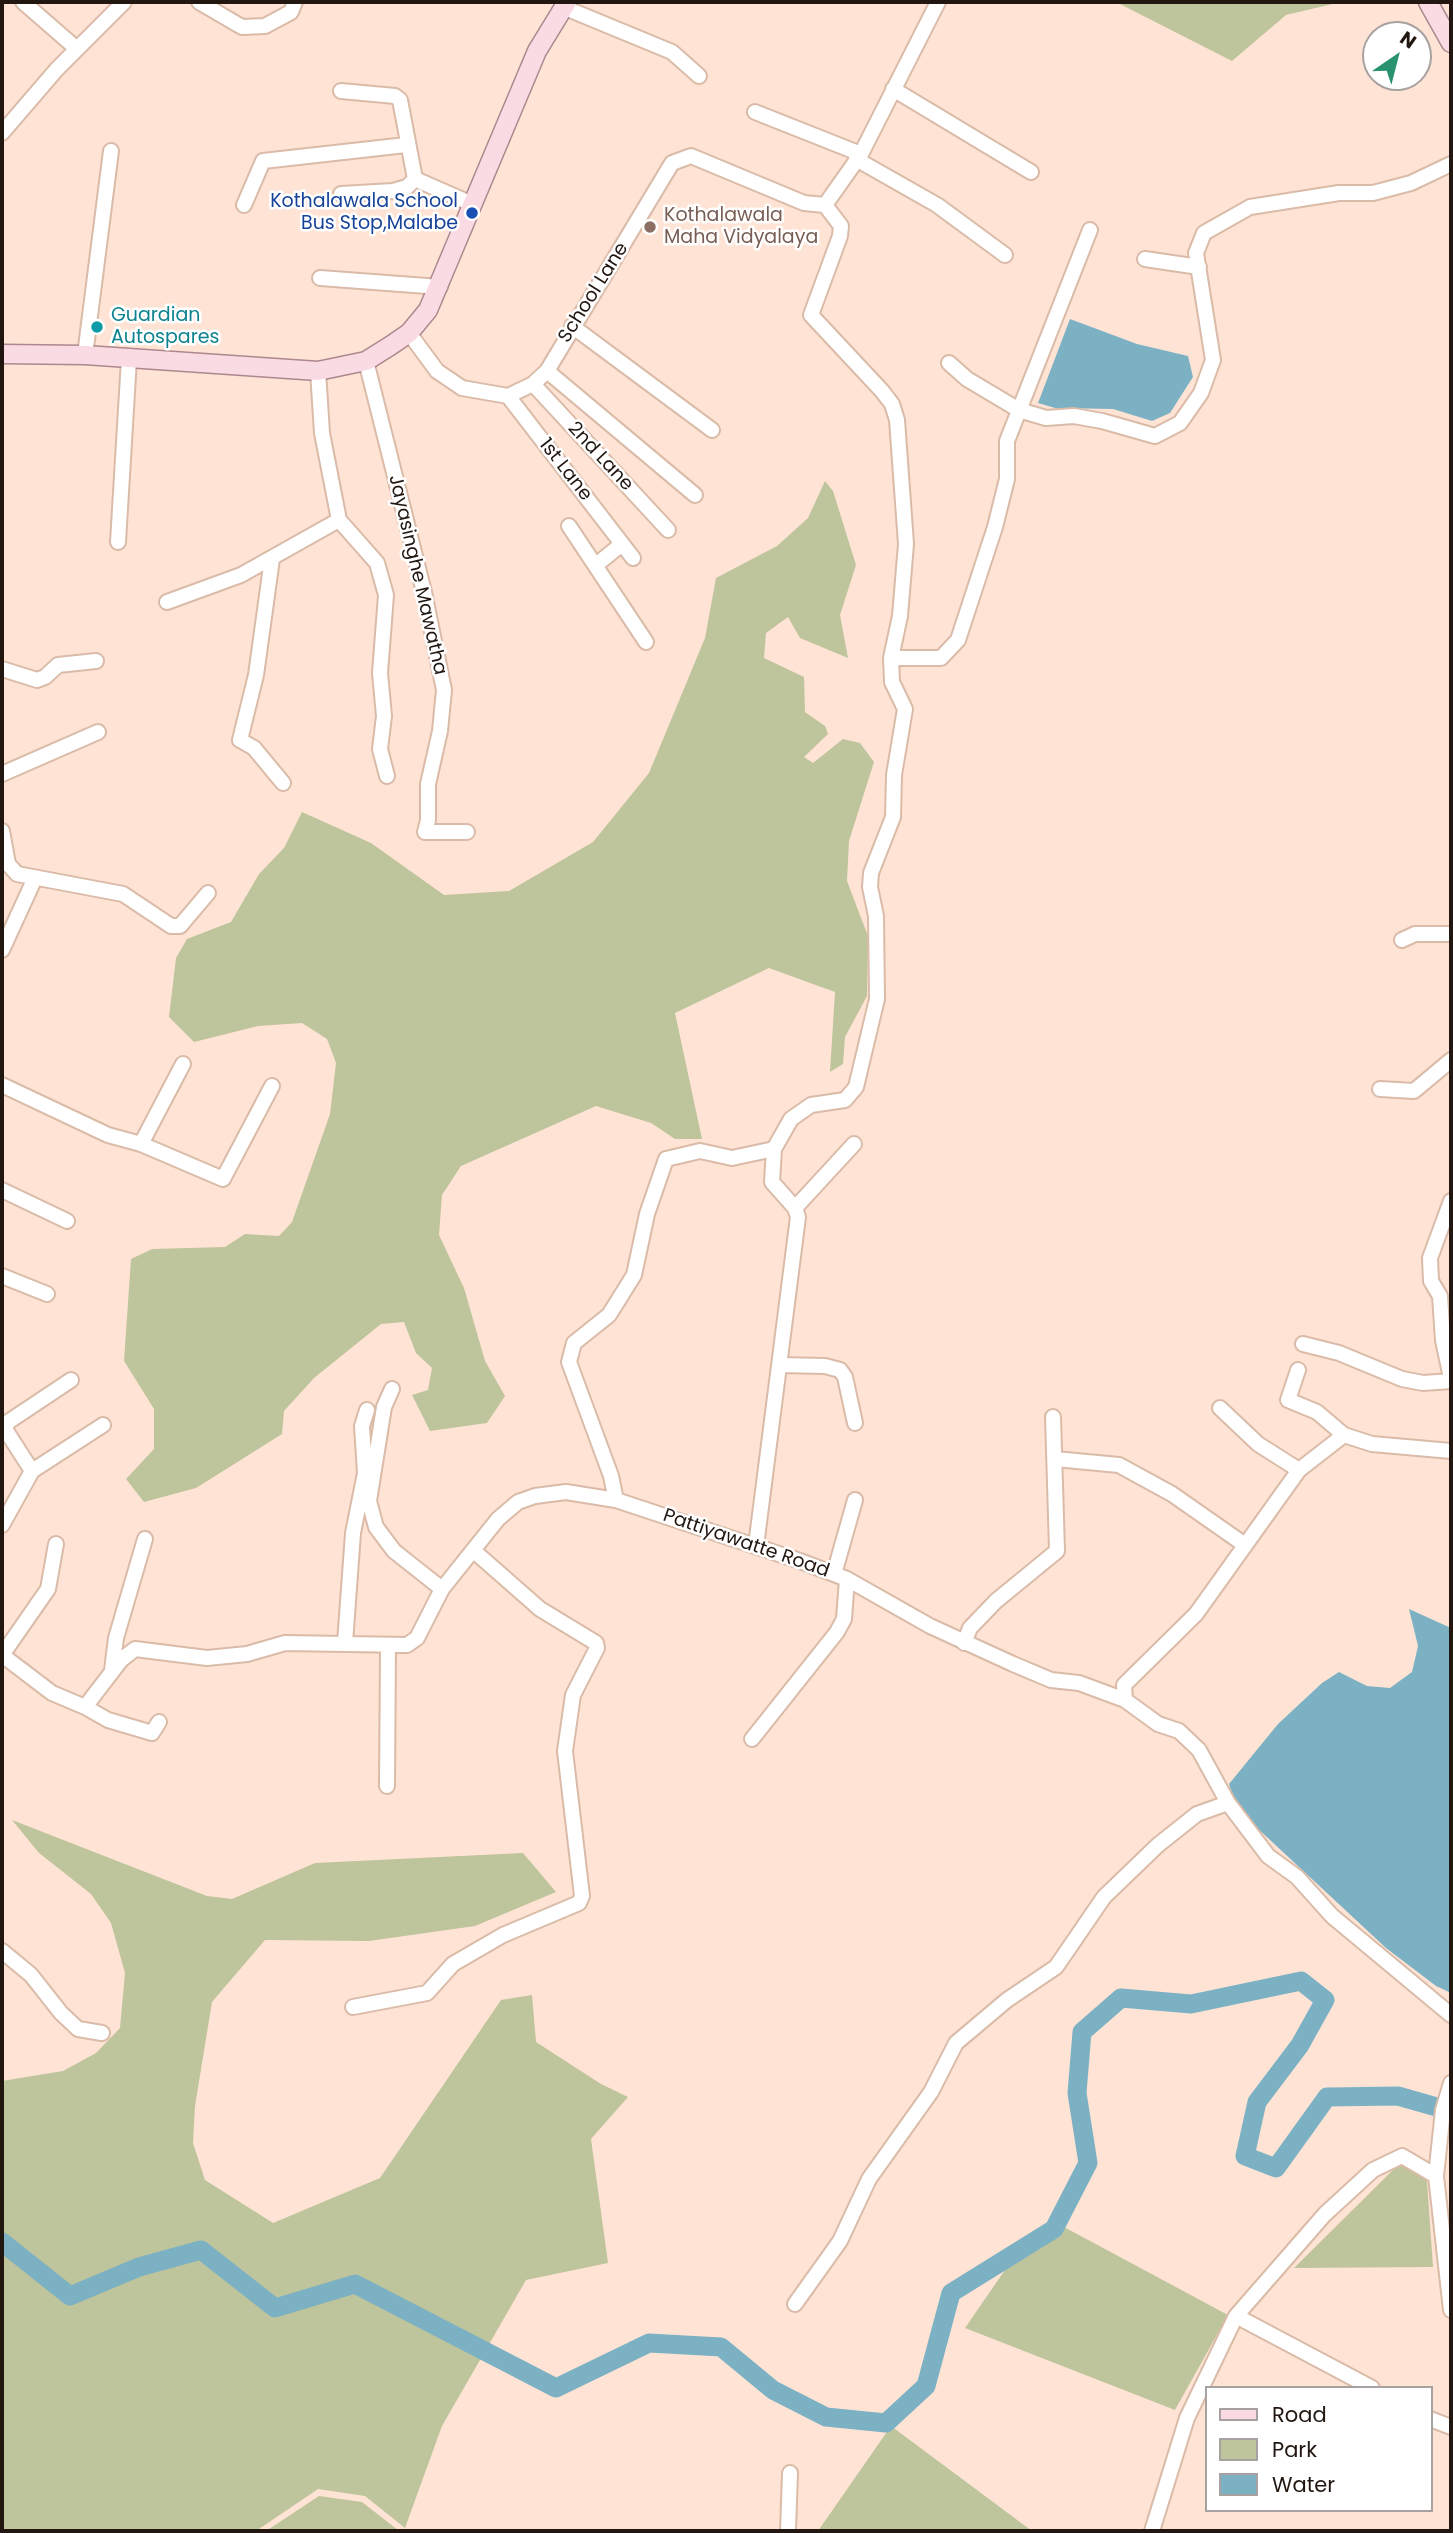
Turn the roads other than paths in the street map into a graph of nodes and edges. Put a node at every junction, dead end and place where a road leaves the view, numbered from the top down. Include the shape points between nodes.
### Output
1 (23, 2) edge
2 (124, 2) edge
3 (200, 2) edge
4 (295, 2) edge
5 (938, 2) edge
6 (1428, 2) edge
7 (565, 4) edge
8 (1451, 43) edge
9 (77, 49) junction
10 (699, 76) dead end
11 (893, 89) junction
12 (341, 91) dead end
13 (755, 112) dead end
14 (2, 133) edge
15 (406, 145) junction
16 (111, 151) dead end
17 (858, 156) junction
18 (1451, 164) edge
19 (1031, 172) dead end
20 (415, 178) junction
21 (341, 194) dead end
22 (472, 204) junction
23 (244, 205) dead end
24 (825, 205) junction
25 (1090, 230) dead end
26 (1005, 255) dead end
27 (1144, 259) dead end
28 (1199, 267) junction
29 (320, 278) dead end
30 (440, 287) junction
31 (572, 326) junction
32 (409, 333) junction
33 (2, 354) edge
34 (85, 355) junction
35 (129, 359) junction
36 (366, 360) junction
37 (949, 363) dead end
38 (547, 370) junction
39 (318, 371) junction
40 (533, 384) junction
41 (508, 396) junction
42 (1019, 410) junction
43 (712, 430) dead end
44 (695, 495) dead end
45 (339, 520) junction
46 (569, 526) dead end
47 (668, 530) dead end
48 (118, 542) dead end
49 (622, 544) junction
50 (633, 558) dead end
51 (272, 559) junction
52 (596, 565) junction
53 (166, 602) dead end
54 (646, 642) dead end
55 (891, 657) junction
56 (96, 661) dead end
57 (2, 669) edge
58 (98, 732) dead end
59 (2, 774) edge
60 (387, 776) dead end
61 (283, 783) dead end
62 (2, 831) edge
63 (467, 832) dead end
64 (35, 878) junction
65 (208, 893) dead end
66 (1451, 934) edge
67 (1402, 940) dead end
68 (2, 950) edge
69 (1451, 1060) edge
70 (183, 1064) dead end
71 (2, 1085) edge
72 (272, 1086) dead end
73 (1380, 1089) dead end
74 (141, 1144) junction
75 (854, 1144) dead end
76 (774, 1149) junction
77 (2, 1190) edge
78 (1451, 1201) edge
79 (794, 1208) junction
80 (67, 1220) dead end
81 (2, 1276) edge
82 (47, 1294) dead end
83 (1303, 1344) dead end
84 (779, 1365) junction
85 (1298, 1370) dead end
86 (72, 1380) dead end
87 (1451, 1380) edge
88 (392, 1389) dead end
89 (1220, 1408) dead end
90 (367, 1410) dead end
91 (1053, 1417) dead end
92 (855, 1423) dead end
93 (103, 1425) dead end
94 (1344, 1435) junction
95 (1451, 1451) edge
96 (1055, 1459) junction
97 (1299, 1470) junction
98 (32, 1471) junction
99 (616, 1500) junction
100 (855, 1500) dead end
101 (2, 1525) edge
102 (145, 1539) dead end
103 (56, 1544) dead end
104 (1245, 1545) junction
105 (756, 1546) junction
106 (474, 1551) junction
107 (840, 1576) junction
108 (442, 1589) junction
109 (345, 1643) junction
110 (964, 1643) junction
111 (387, 1646) junction
112 (2, 1655) edge
113 (111, 1674) junction
114 (1125, 1700) junction
115 (85, 1707) junction
116 (159, 1722) dead end
117 (752, 1739) dead end
118 (387, 1786) dead end
119 (1228, 1803) junction
120 (2, 1951) edge
121 (353, 2007) dead end
122 (1451, 2015) edge
123 (102, 2034) dead end
124 (1451, 2083) edge
125 (1437, 2176) junction
126 (1448, 2269) edge
127 (795, 2304) dead end
128 (1451, 2309) edge
129 (1236, 2316) junction
130 (1368, 2386) edge
131 (1432, 2423) edge
132 (1451, 2427) edge
133 (790, 2473) dead end
134 (788, 2531) edge
135 (1152, 2531) edge

1 - 9 street
2 - 9 street
3 - 4 street via 242,27 265,26 291,12
5 - 11 street
6 - 8 main road
7 - 10 street via 672,52
7 - 22 main road via 537,51
9 - 14 street
11 - 17 street
11 - 19 street
12 - 15 street via 400,100
13 - 17 street
15 - 20 street
15 - 23 street via 263,161
16 - 34 street
17 - 24 street
17 - 26 street
18 - 28 street via 1411,183 1373,193 1339,193 1250,207 1204,233 1196,253
20 - 21 street via 407,187 393,191
20 - 22 street
22 - 30 main road
24 - 31 street, School Lane via 804,203 704,159 681,158 667,171
24 - 55 street via 841,226 811,315 882,391 897,420 906,544
25 - 42 street
27 - 28 street
28 - 42 street via 1213,360 1201,393 1180,424 1156,436 1102,421 1046,418
29 - 30 street
30 - 32 main road
31 - 38 street, School Lane
31 - 43 street
32 - 36 main road
32 - 41 street via 437,371 462,388
33 - 34 main road
34 - 35 main road
35 - 39 main road
35 - 48 street
36 - 39 main road
36 - 63 street, Jayasinghe Mawatha via 444,690 425,832
37 - 42 street
38 - 40 street, School Lane
38 - 44 street
39 - 45 street via 322,433
40 - 41 street, School Lane
40 - 47 street, 2nd Lane
41 - 49 street, 1st Lane
42 - 55 street via 1007,441 1007,478 995,527 958,640 942,658
45 - 51 street
45 - 60 street via 377,562 386,595 380,749
46 - 52 street, 1st Lane
49 - 50 street, 1st Lane
49 - 52 street
51 - 53 street
51 - 61 street via 256,674 240,740 254,748
52 - 54 street, 1st Lane
55 - 76 street via 892,682 905,709 894,775 893,817 871,873 877,999 856,1087 845,1100 811,1105 791,1119
56 - 57 street via 58,665 37,680
58 - 59 street
62 - 64 street via 8,863 17,874
64 - 65 street via 123,894 171,926 180,926
64 - 68 street
66 - 67 street via 1415,934
69 - 73 street via 1414,1091
70 - 74 street
71 - 74 street via 108,1135
72 - 74 street via 223,1179
75 - 79 street
76 - 79 street via 772,1182
76 - 99 street via 732,1158 700,1151 666,1158 647,1214 634,1275 609,1315 574,1343 569,1362
77 - 80 street
78 - 87 street via 1430,1258
79 - 84 street via 798,1217
81 - 82 street
83 - 87 street via 1339,1353 1402,1379 1423,1383
84 - 92 street via 840,1370
84 - 105 street
85 - 94 street via 1288,1400 1317,1412
86 - 98 street via 8,1422 5,1429
88 - 108 street via 384,1407 369,1501 376,1527 394,1551
89 - 97 street via 1258,1444
90 - 109 street via 362,1426 365,1473 353,1533
91 - 96 street
93 - 98 street
94 - 95 street via 1372,1444
94 - 97 street
96 - 104 street via 1119,1465 1172,1494
96 - 110 street via 1057,1550 996,1601 970,1628
97 - 104 street
98 - 101 street
99 - 105 street, Pattiyawatte Road
99 - 106 street, Pattiyawatte Road via 566,1492 517,1502
100 - 107 street
102 - 113 street via 116,1638
103 - 112 street via 48,1589
104 - 114 street via 1196,1614 1124,1685
105 - 107 street, Pattiyawatte Road
106 - 108 street, Pattiyawatte Road
106 - 121 street via 540,1609 596,1643 573,1695 565,1751 582,1896 579,1903 503,1935 453,1964 427,1993
107 - 110 street, Pattiyawatte Road
107 - 117 street via 844,1619 837,1632
108 - 111 street, Pattiyawatte Road via 417,1638 407,1645
109 - 111 street, Pattiyawatte Road
109 - 113 street, Pattiyawatte Road via 285,1643 247,1654 207,1658 135,1649
110 - 114 street, Pattiyawatte Road via 1051,1680 1079,1683
111 - 118 street
112 - 115 street via 52,1693
113 - 115 street, Pattiyawatte Road
114 - 119 street, Pattiyawatte Road via 1158,1724 1179,1731 1199,1750
115 - 116 street via 108,1720 152,1733
119 - 122 street, Pattiyawatte Road via 1268,1856
119 - 127 street via 1197,1814 1158,1845 1104,1898 1056,1967 956,2043 931,2092 869,2179 840,2241
120 - 123 street via 31,1975 78,2029
124 - 125 street via 1443,2110
125 - 126 street
125 - 129 street via 1402,2155 1373,2170 1325,2214
126 - 128 street
129 - 130 street
129 - 135 street via 1187,2418
131 - 132 street
133 - 134 street

